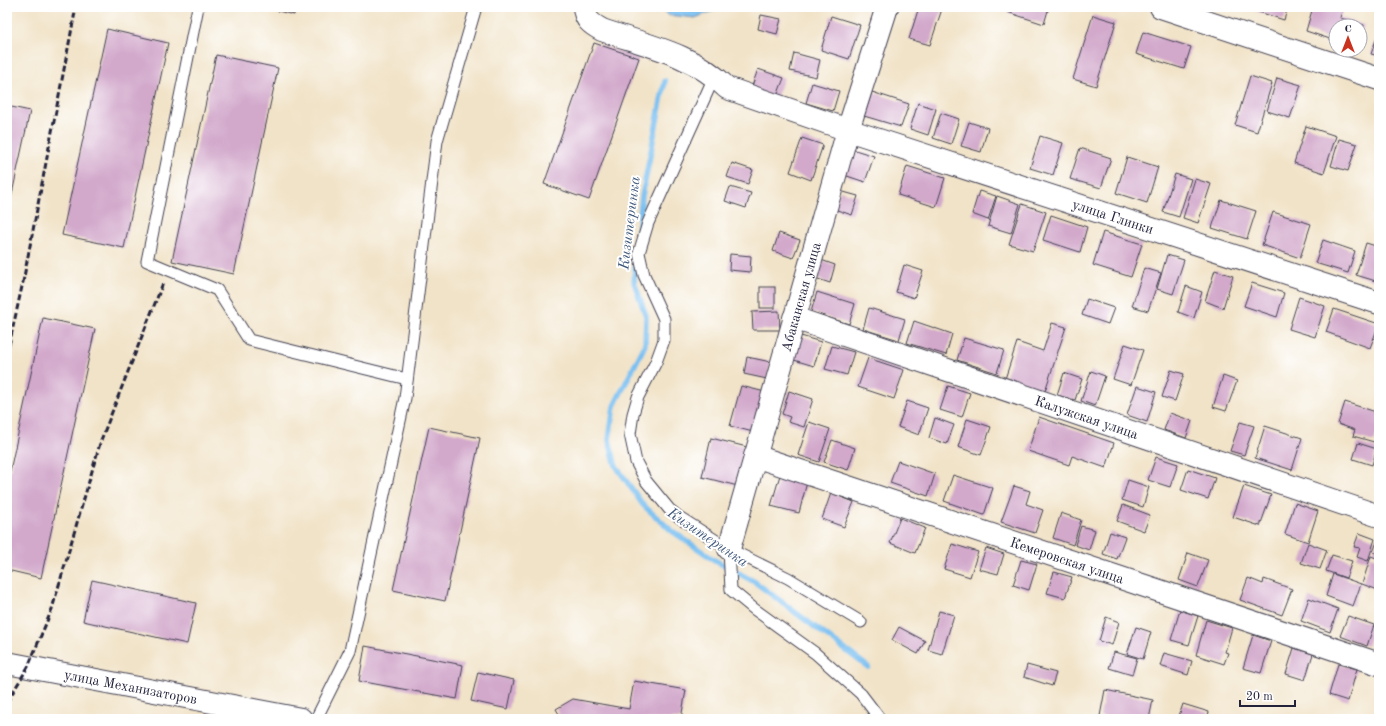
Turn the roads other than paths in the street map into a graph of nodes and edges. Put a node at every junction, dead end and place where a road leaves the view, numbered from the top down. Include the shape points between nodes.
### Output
1 (198, 7) edge
2 (476, 7) edge
3 (584, 7) edge
4 (887, 7) edge
5 (1161, 7) edge
6 (715, 75) junction
7 (1379, 79) edge
8 (848, 130) junction
9 (1379, 303) edge
10 (794, 318) junction
11 (407, 379) junction
12 (755, 456) junction
13 (1379, 516) edge
14 (729, 549) junction
15 (861, 622) dead end
16 (7, 663) edge
17 (1379, 664) edge
18 (301, 719) edge
19 (316, 719) edge
20 (880, 719) edge

1 - 11 lane via 147,261 217,290 249,340
2 - 11 lane via 437,141
3 - 6 street, улица Глинки via 585,16 592,25 690,60
4 - 8 street, Абаканская улица
5 - 7 street
6 - 8 street, улица Глинки via 727,88
6 - 14 lane via 648,223 639,253 644,275 664,319 664,340 638,397 630,434 636,462 646,481 669,509
8 - 9 street, улица Глинки
8 - 10 street, Абаканская улица
10 - 12 street, Абаканская улица
10 - 13 street, Калужская улица
11 - 19 lane via 350,651
12 - 14 street, Абаканская улица
12 - 17 street, Кемеровская улица
14 - 15 lane via 788,578
14 - 20 lane, Абаканская улица via 731,590 815,652 861,694
16 - 18 street, улица Механизаторов

